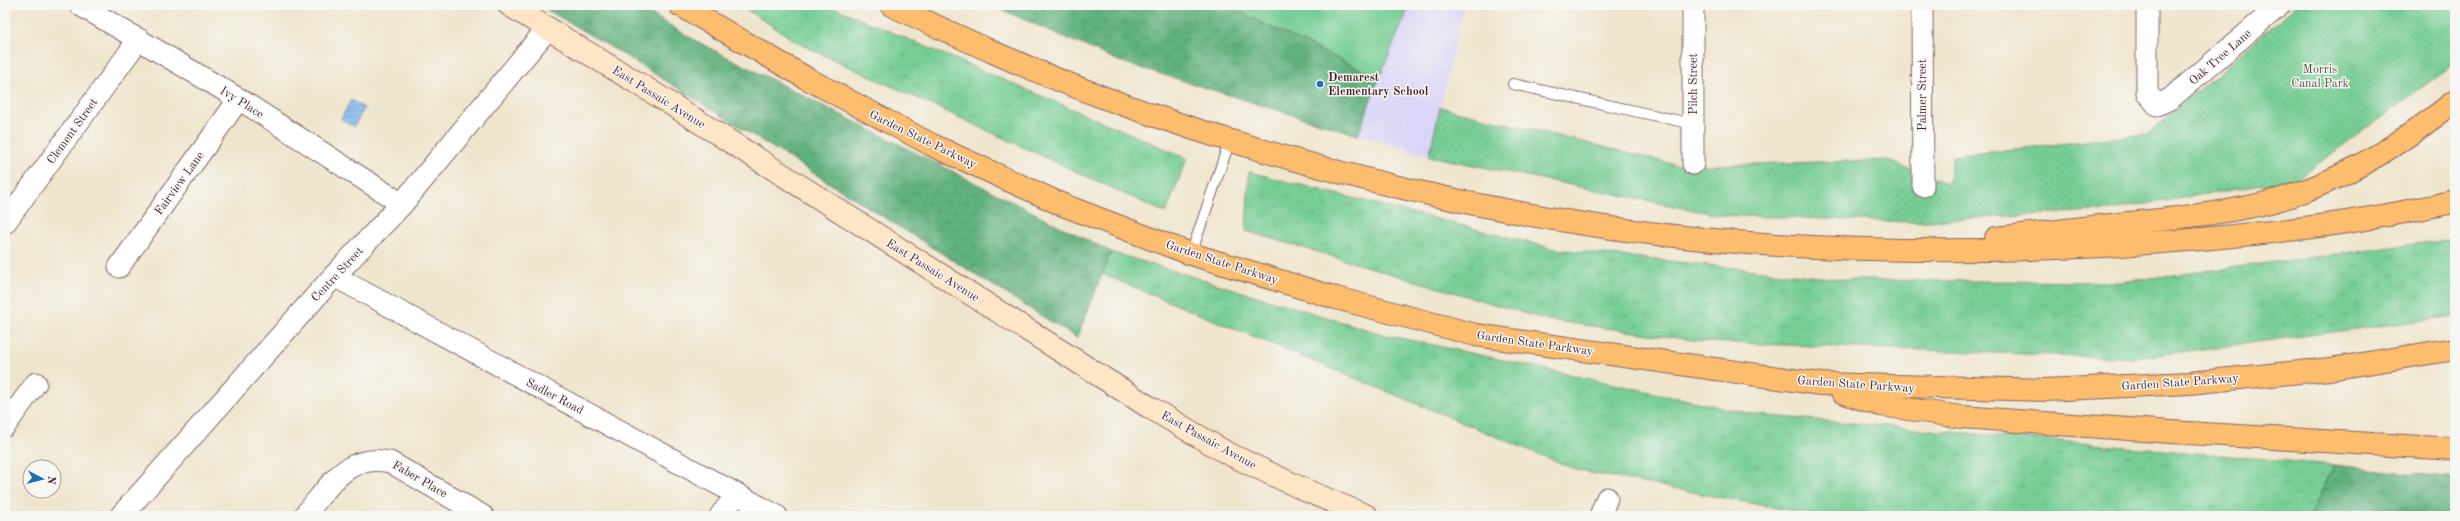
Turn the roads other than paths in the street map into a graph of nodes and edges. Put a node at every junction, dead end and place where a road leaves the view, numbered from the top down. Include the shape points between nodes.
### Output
1 (80, 5) edge
2 (509, 5) edge
3 (680, 5) edge
4 (890, 5) edge
5 (1693, 5) edge
6 (1922, 5) edge
7 (2147, 5) edge
8 (2280, 5) edge
9 (548, 28) junction
10 (139, 40) junction
11 (1514, 84) dead end
12 (239, 99) junction
13 (2455, 101) edge
14 (1693, 124) junction
15 (1230, 140) junction
16 (1693, 164) dead end
17 (1923, 186) dead end
18 (2455, 201) edge
19 (402, 204) junction
20 (5, 223) edge
21 (1884, 250) junction
22 (1191, 254) junction
23 (119, 267) dead end
24 (334, 276) junction
25 (2455, 349) edge
26 (36, 382) dead end
27 (1820, 384) junction
28 (5, 426) edge
29 (2455, 449) edge
30 (737, 494) junction
31 (121, 516) edge
32 (304, 516) edge
33 (483, 516) edge
34 (720, 516) edge
35 (777, 516) edge
36 (1367, 516) edge

1 - 10 street, Ivy Place
2 - 9 main road, East Passaic Avenue
3 - 22 highway, Garden State Parkway via 806,78 932,145 1063,205
4 - 15 highway via 1104,97
5 - 14 street, Pilch Street
6 - 17 street, Palmer Street
7 - 8 street, Oak Tree Lane via 2147,93 2157,105 2170,99
9 - 19 street, Centre Street
9 - 36 main road, East Passaic Avenue via 1149,407 1227,453
10 - 12 street, Ivy Place
10 - 20 street, Clement Street
11 - 14 lane
12 - 19 street, Ivy Place
12 - 23 street, Fairview Lane
13 - 21 highway via 2382,154 2341,176 2298,194 2255,206 2199,215
14 - 16 street, Pilch Street
15 - 21 highway via 1352,175 1471,202 1607,227 1746,243
15 - 22 lane
18 - 21 highway via 2303,228 2167,242 2025,250
19 - 24 street, Centre Street
22 - 27 highway, Garden State Parkway via 1336,298 1476,335
24 - 30 street, Sadler Road
24 - 31 street, Centre Street
25 - 27 highway, Garden State Parkway via 2330,369 2189,383 2045,390
26 - 28 street
27 - 29 highway via 1881,405 1916,412 2171,432
30 - 34 street
30 - 35 street, Sadler Road
32 - 33 street, Faber Place via 348,467 361,461 376,459 390,462

